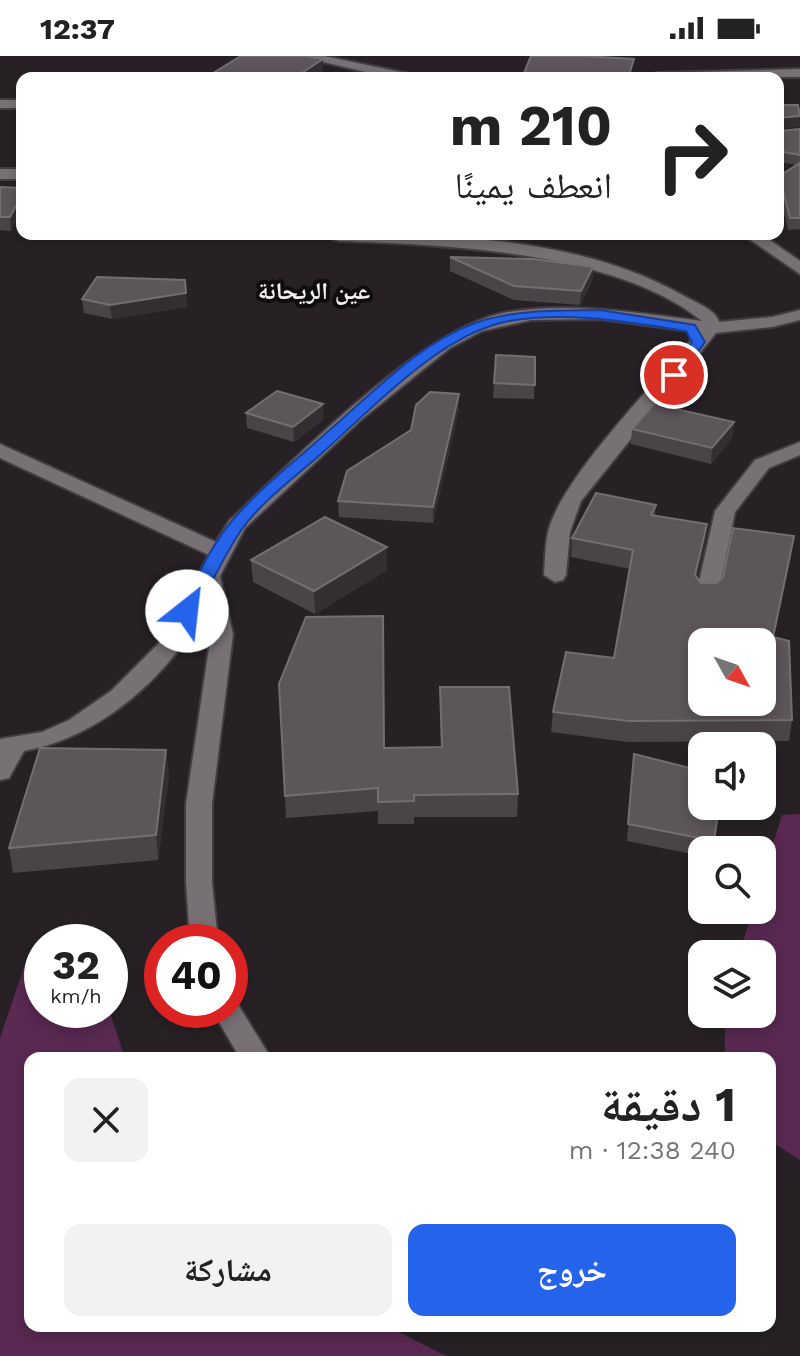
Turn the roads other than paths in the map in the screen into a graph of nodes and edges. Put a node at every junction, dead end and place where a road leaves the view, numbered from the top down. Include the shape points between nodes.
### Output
1 (305, 56) edge
2 (381, 72) edge
3 (416, 240) edge
4 (759, 240) edge
5 (796, 264) edge
6 (800, 315) edge
7 (700, 327) junction
8 (800, 448) edge
9 (0, 450) edge
10 (214, 562) junction
11 (555, 575) dead end
12 (707, 595) edge
13 (7, 746) edge
14 (0, 772) edge
15 (202, 924) edge
16 (236, 1028) edge
17 (252, 1052) edge

1 - 2 street
3 - 7 street via 473,243 573,261 682,300
4 - 5 street
6 - 7 street
7 - 10 street via 600,314 506,318 476,327 405,373 285,478 236,525
7 - 11 street via 571,501 559,532
8 - 12 street via 762,464 725,511
9 - 10 street via 130,513
10 - 13 street via 172,643 119,696 48,739
10 - 15 street via 222,634 199,804
13 - 14 street
16 - 17 street

